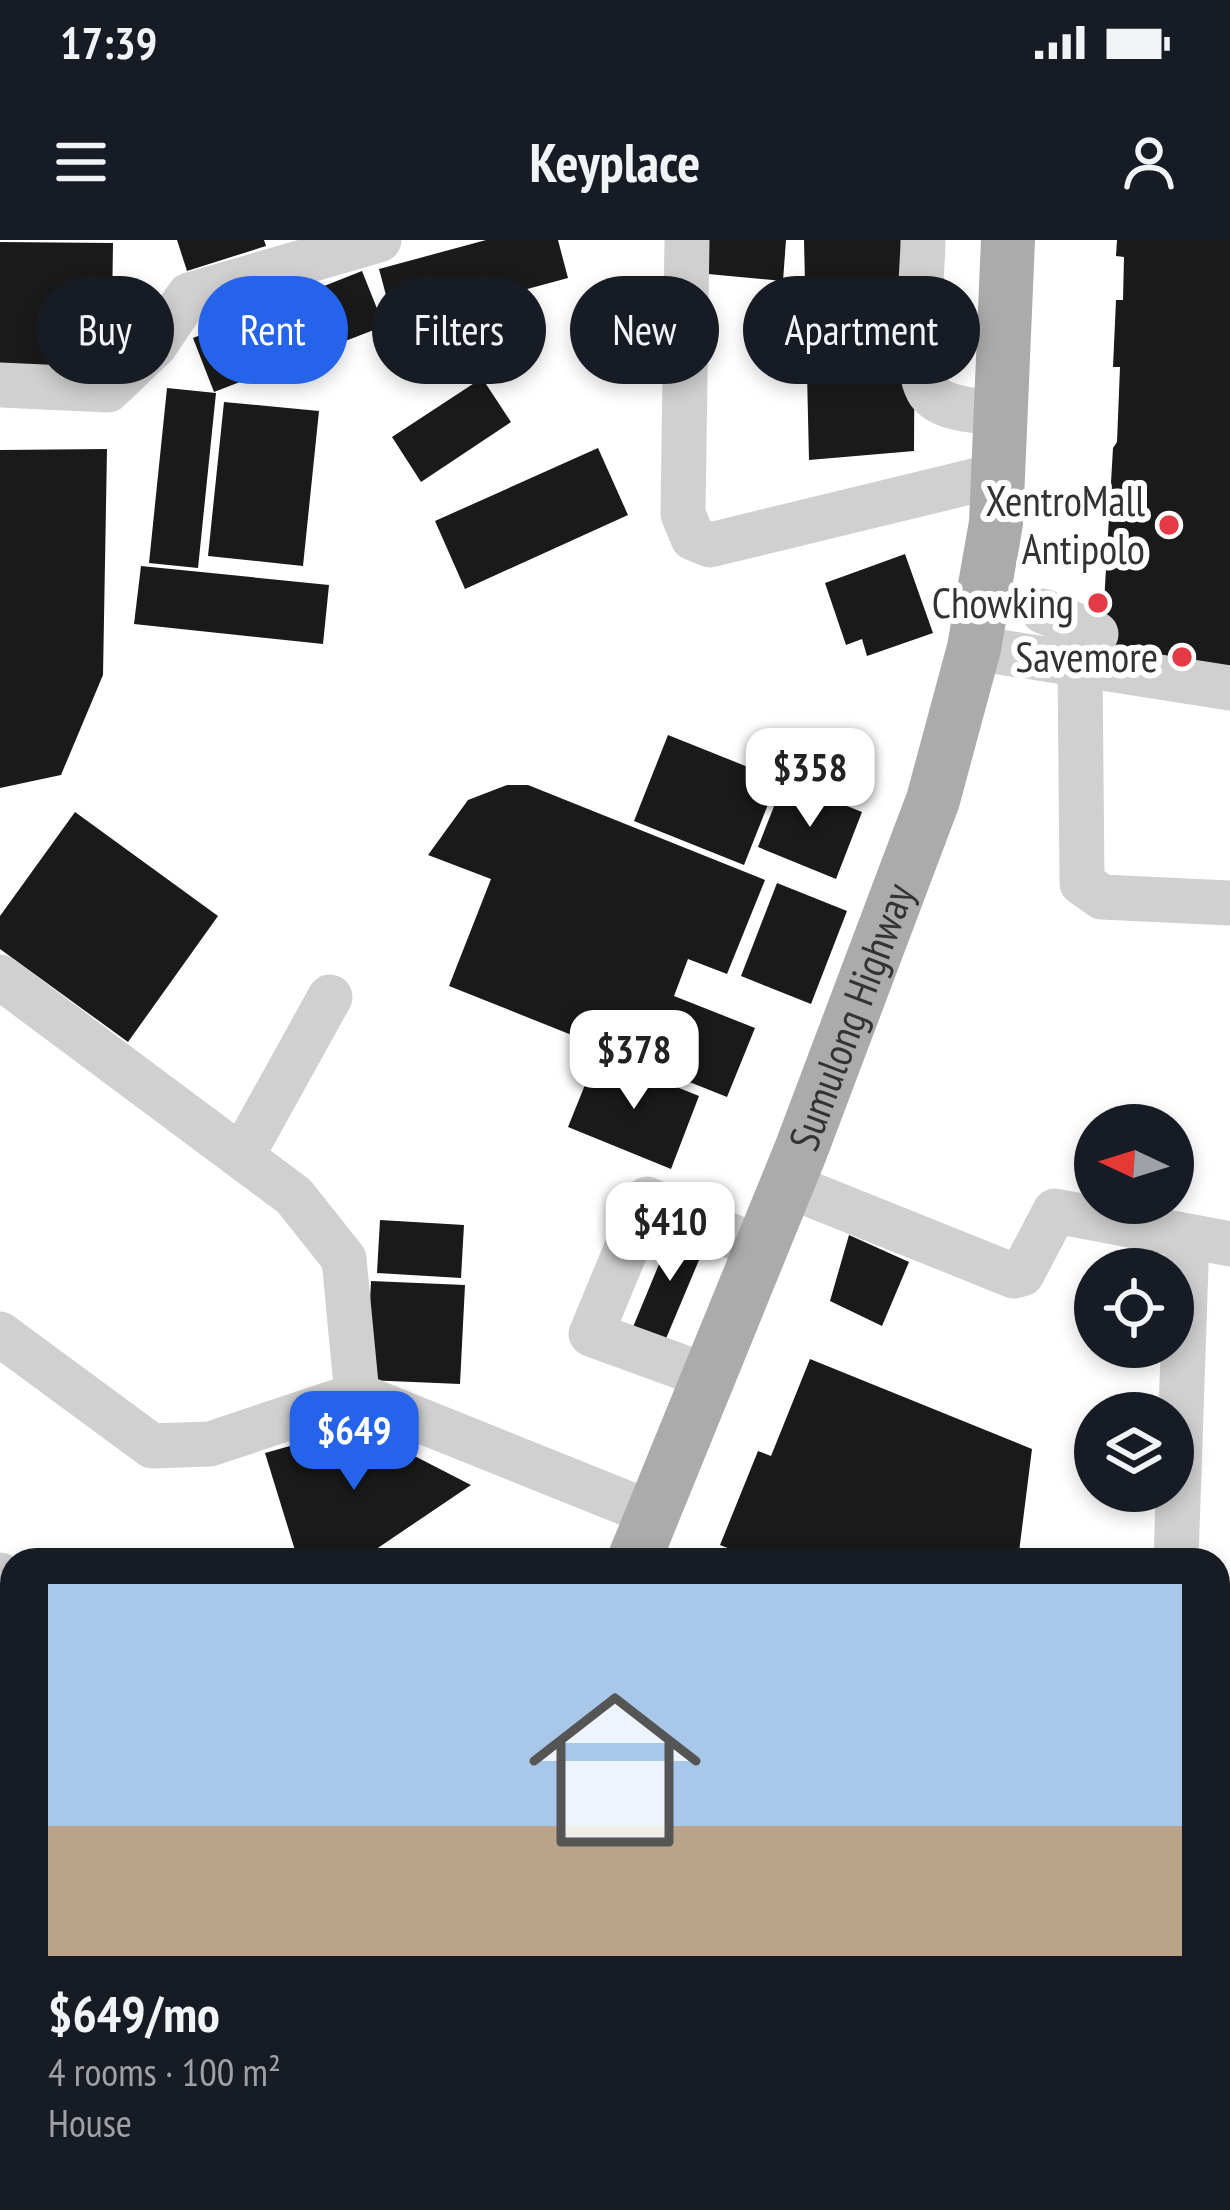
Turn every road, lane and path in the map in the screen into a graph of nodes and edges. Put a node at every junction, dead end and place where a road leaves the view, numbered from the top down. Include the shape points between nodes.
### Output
1 (379, 240) edge
2 (687, 240) edge
3 (923, 240) edge
4 (1008, 240) edge
5 (0, 385) edge
6 (1001, 414) junction
7 (998, 475) junction
8 (1043, 611) dead end
9 (974, 648) junction
10 (1088, 649) junction
11 (1230, 688) edge
12 (1230, 903) edge
13 (0, 977) edge
14 (330, 998) dead end
15 (243, 1154) junction
16 (787, 1185) junction
17 (1209, 1240) edge
18 (761, 1250) junction
19 (0, 1334) edge
20 (709, 1377) junction
21 (357, 1395) junction
22 (644, 1537) edge
23 (1177, 1548) edge

1 - 5 street via 188,295 108,391
2 - 7 street via 683,514 693,538 710,545
3 - 6 street via 921,368 930,393
4 - 6 main road, Sumulong Highway
6 - 7 main road, Sumulong Highway
7 - 9 main road, Sumulong Highway
8 - 10 street
9 - 10 street
9 - 16 main road, Sumulong Highway via 933,800
10 - 11 street
10 - 12 street via 1082,883 1102,897
13 - 15 street
14 - 15 street
15 - 21 street via 295,1196 344,1259
16 - 17 street via 1014,1276 1055,1210
16 - 18 main road, Sumulong Highway
17 - 23 street
18 - 20 main road, Sumulong Highway
18 - 20 street via 647,1199 591,1334
19 - 21 street via 152,1446 210,1444
20 - 22 main road, Sumulong Highway
21 - 22 street

